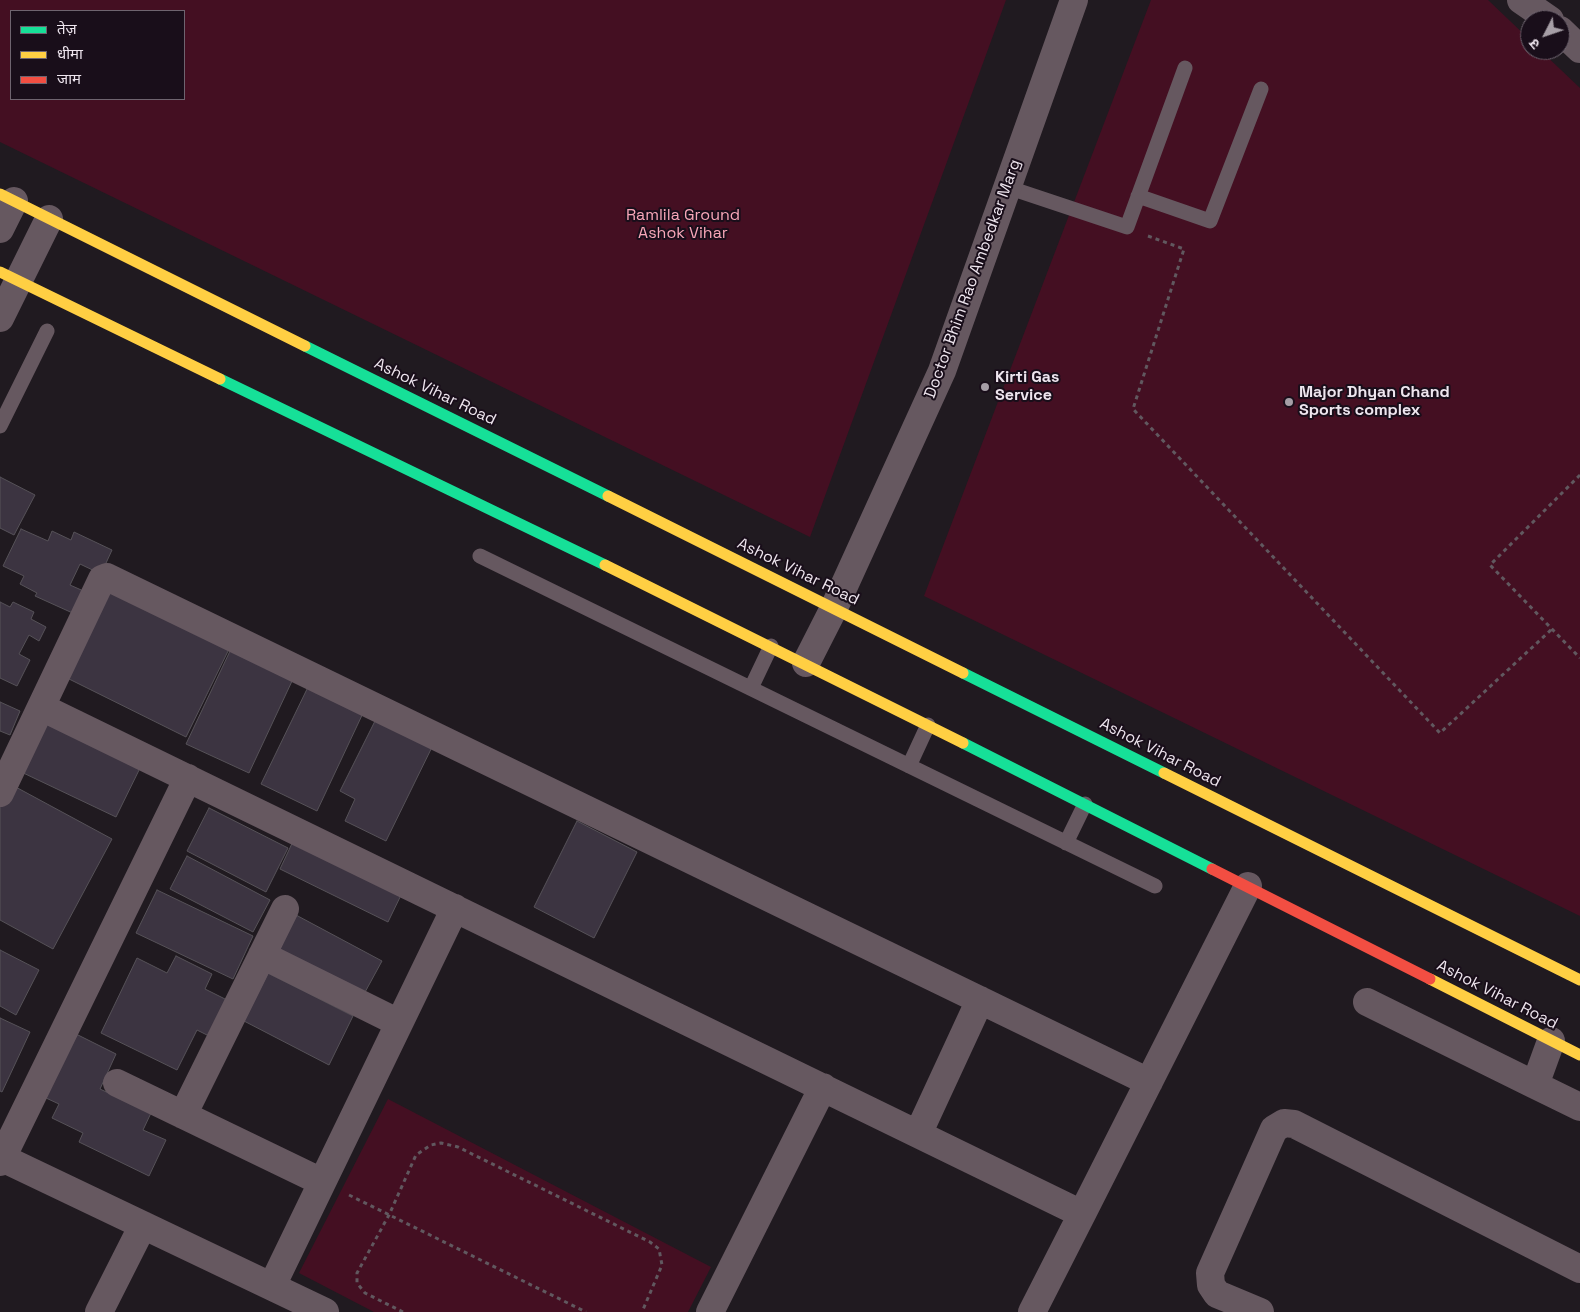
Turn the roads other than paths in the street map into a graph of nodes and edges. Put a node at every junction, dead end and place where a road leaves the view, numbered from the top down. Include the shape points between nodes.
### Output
1 (1074, 0) edge
2 (1521, 0) edge
3 (1536, 10) edge
4 (1570, 39) edge
5 (1580, 48) edge
6 (1185, 68) dead end
7 (1261, 89) dead end
8 (1007, 187) junction
9 (1138, 196) junction
10 (7, 198) edge
11 (50, 219) junction
12 (0, 229) edge
13 (9, 277) edge
14 (0, 318) edge
15 (47, 331) dead end
16 (0, 426) edge
17 (480, 556) dead end
18 (834, 608) junction
19 (771, 646) junction
20 (806, 663) junction
21 (751, 688) junction
22 (42, 707) junction
23 (928, 725) junction
24 (909, 766) junction
25 (188, 778) junction
26 (0, 793) edge
27 (1084, 804) junction
28 (1066, 842) junction
29 (1155, 886) dead end
30 (1248, 886) junction
31 (455, 908) junction
32 (285, 909) dead end
33 (262, 955) junction
34 (1580, 980) edge
35 (980, 1000) junction
36 (1367, 1002) dead end
37 (399, 1022) junction
38 (1551, 1040) junction
39 (1580, 1055) edge
40 (1149, 1082) junction
41 (117, 1083) dead end
42 (1536, 1085) junction
43 (823, 1087) junction
44 (1580, 1108) edge
45 (183, 1115) junction
46 (918, 1134) junction
47 (1, 1160) edge
48 (322, 1182) junction
49 (1082, 1214) junction
50 (143, 1225) junction
51 (1580, 1269) edge
52 (272, 1286) junction
53 (99, 1312) edge
54 (325, 1312) edge
55 (710, 1312) edge
56 (1032, 1312) edge
57 (1260, 1312) edge

1 - 8 street, Doctor Bhim Rao Ambedkar Marg
2 - 3 street
4 - 5 street
6 - 9 lane
7 - 9 lane via 1210,221
8 - 9 lane via 1127,228
8 - 18 street, Doctor Bhim Rao Ambedkar Marg via 942,371
10 - 11 main road, Ashok Vihar Road
10 - 12 street
11 - 13 street
11 - 18 main road, Ashok Vihar Road
13 - 14 street
13 - 19 main road, Ashok Vihar Road
15 - 16 lane
17 - 21 lane
18 - 20 street, Doctor Bhim Rao Ambedkar Marg
18 - 34 main road, Ashok Vihar Road
19 - 20 main road, Ashok Vihar Road
19 - 21 lane
20 - 23 main road, Ashok Vihar Road
21 - 24 lane
22 - 25 street
22 - 26 street
22 - 35 street via 102,579 107,577
23 - 24 lane
23 - 27 main road, Ashok Vihar Road
24 - 28 lane
25 - 31 street
25 - 47 street
27 - 28 lane
27 - 30 main road, Ashok Vihar Road
28 - 29 lane
30 - 38 main road, Ashok Vihar Road
30 - 40 street
31 - 37 street
31 - 43 street
32 - 33 street
33 - 37 street
33 - 45 street
35 - 40 street
35 - 46 street
36 - 42 street
37 - 48 street
38 - 39 main road, Ashok Vihar Road
38 - 42 street
40 - 49 street
41 - 45 street
42 - 44 street
43 - 46 street
43 - 55 street
45 - 48 street
46 - 49 street
47 - 50 street
48 - 52 street
49 - 56 street
50 - 52 street
50 - 53 street
51 - 57 street via 1294,1124 1284,1122 1274,1130 1210,1273 1211,1285 1218,1294
52 - 54 street

